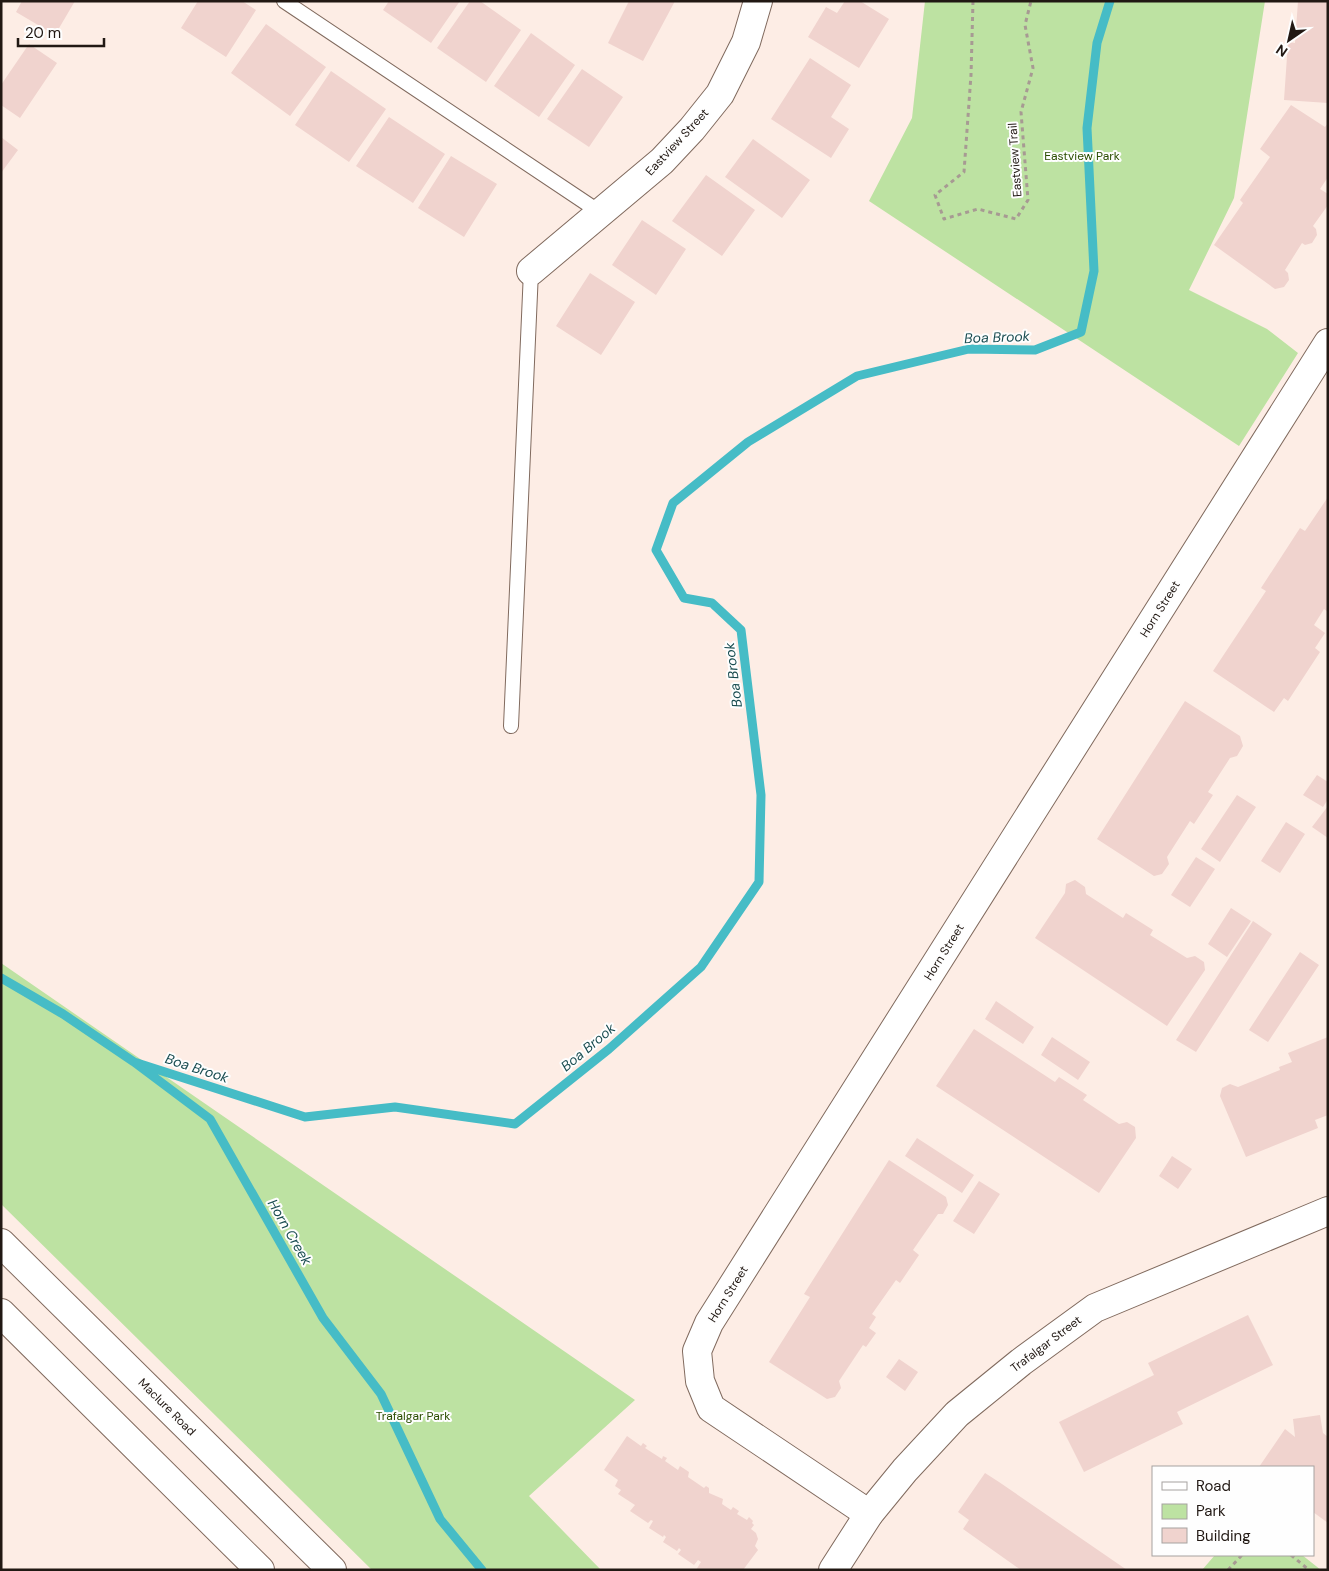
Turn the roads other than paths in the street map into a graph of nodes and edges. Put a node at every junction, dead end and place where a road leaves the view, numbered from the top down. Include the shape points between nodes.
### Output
1 (284, 1) edge
2 (758, 1) edge
3 (601, 213) junction
4 (531, 271) joint
5 (1328, 343) edge
6 (511, 726) dead end
7 (1328, 1211) edge
8 (1, 1243) edge
9 (1, 1313) edge
10 (869, 1514) junction
11 (260, 1570) edge
12 (332, 1570) edge
13 (833, 1570) edge

1 - 3 lane
2 - 3 street, Eastview Street via 746,42 720,94 662,161
3 - 4 street, Eastview Street
4 - 6 lane
5 - 10 street, Horn Street via 709,1323 697,1352 700,1381 711,1408
7 - 10 street, Trafalgar Street via 1095,1308 957,1414 904,1470
8 - 12 street, Maclure Road
9 - 11 street
10 - 13 street, Trafalgar Street

